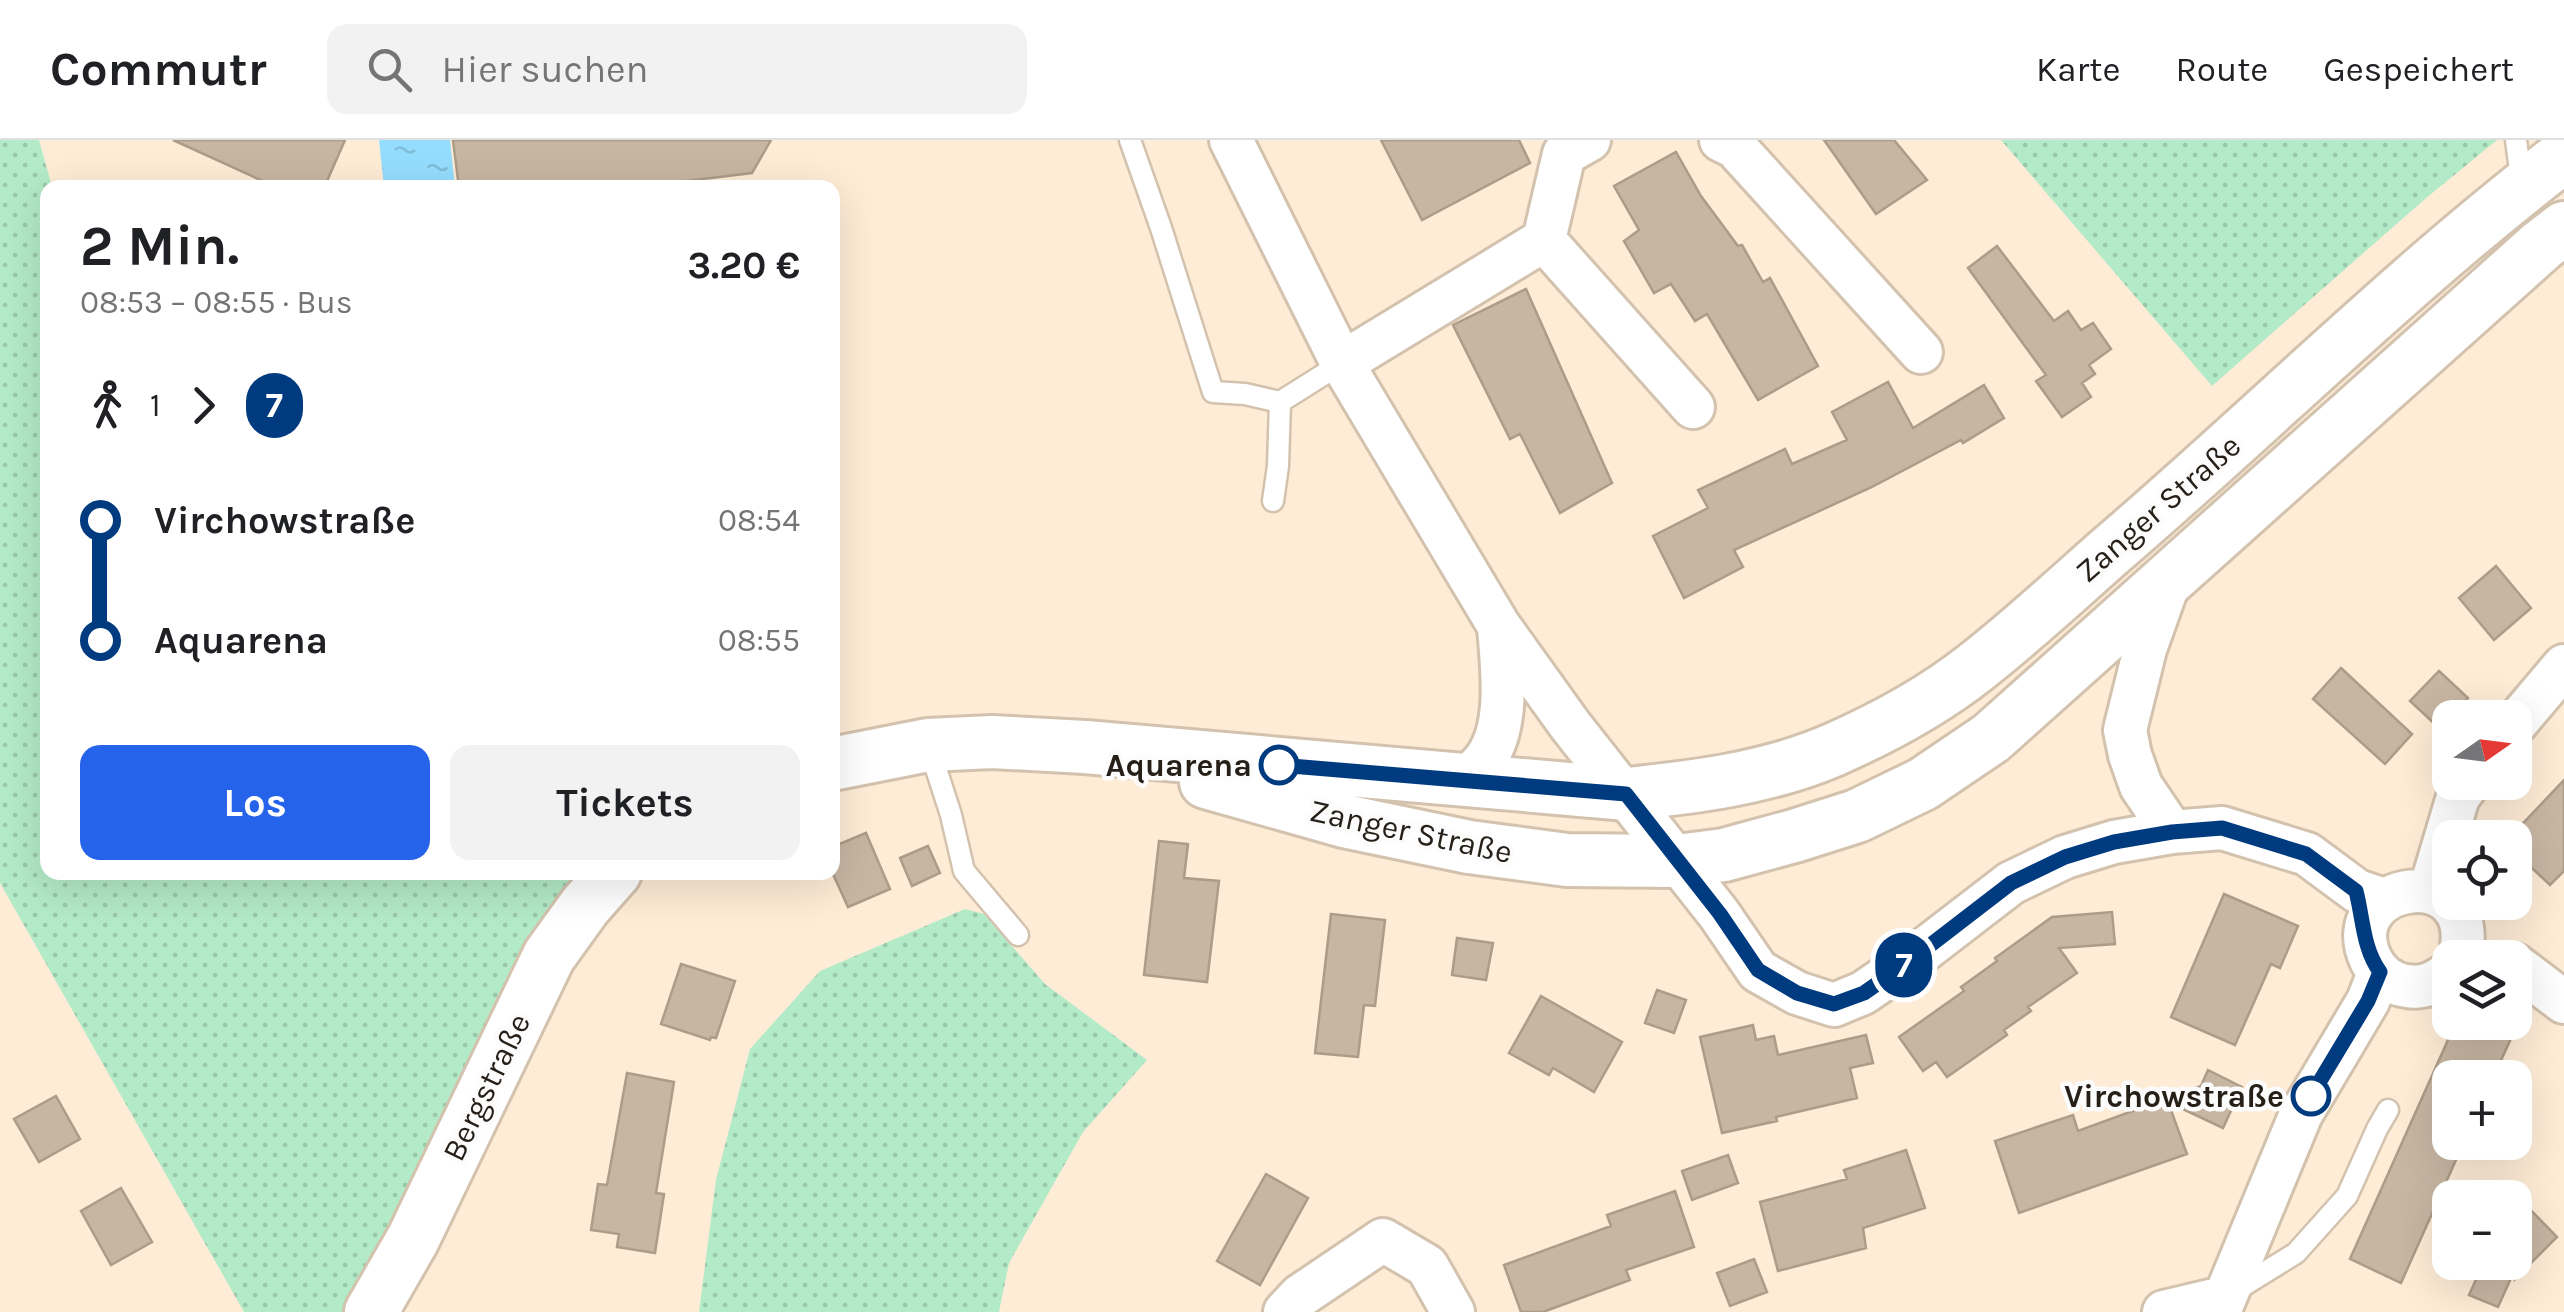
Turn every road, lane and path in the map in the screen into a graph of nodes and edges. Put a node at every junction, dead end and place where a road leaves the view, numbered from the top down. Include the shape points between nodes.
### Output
1 (1130, 140) edge
2 (1230, 140) edge
3 (1589, 140) edge
4 (1721, 140) edge
5 (2564, 156) edge
6 (2519, 164) edge
7 (2564, 228) edge
8 (1544, 240) junction
9 (1921, 352) dead end
10 (1342, 363) junction
11 (1280, 402) junction
12 (1693, 408) dead end
13 (1273, 501) dead end
14 (2171, 574) junction
15 (1499, 626) junction
16 (2564, 666) edge
17 (2532, 704) edge
18 (928, 745) junction
19 (1085, 748) junction
20 (840, 762) edge
21 (1464, 782) junction
22 (1626, 794) junction
23 (2457, 800) edge
24 (2172, 832) junction
25 (1677, 861) junction
26 (608, 880) edge
27 (2430, 891) junction
28 (1018, 935) dead end
29 (2460, 940) edge
30 (2375, 947) junction
31 (2532, 978) edge
32 (2432, 983) edge
33 (2564, 1002) edge
34 (2388, 1110) dead end
35 (2221, 1305) edge
36 (370, 1312) edge
37 (1285, 1312) edge
38 (1452, 1312) edge
39 (2164, 1312) edge

1 - 11 lane via 1213,392
2 - 10 street
3 - 8 street via 1564,154
4 - 9 street via 1735,147
5 - 6 street, Zanger Straße
6 - 22 street, Zanger Straße via 2376,312 2138,528 1947,688 1795,764 1700,786
7 - 14 street, Zanger Straße
8 - 10 street
8 - 12 street
10 - 11 lane
10 - 15 street
11 - 13 lane
14 - 24 street via 2125,730 2141,786
14 - 25 street, Zanger Straße via 1991,738 1922,784 1857,816 1794,836
15 - 21 street via 1504,690 1495,738 1488,757
15 - 22 street
16 - 17 street
18 - 19 street
18 - 20 street
18 - 28 lane via 964,871
19 - 21 street, Zanger Straße
19 - 25 street, Zanger Straße via 1344,822 1469,847 1567,860
21 - 22 street, Zanger Straße
22 - 25 street
23 - 27 street
24 - 25 street via 2065,857 2011,883 1864,993 1834,1004 1797,993 1758,970
24 - 30 street via 2222,828 2306,854
26 - 36 street, Bergstraße via 549,956 413,1239
27 - 29 street via 2456,910
27 - 30 street via 2398,892
30 - 32 street via 2410,987
30 - 35 street
31 - 33 street
34 - 35 lane via 2347,1196 2296,1253
35 - 39 street
37 - 38 street via 1383,1240 1428,1266

